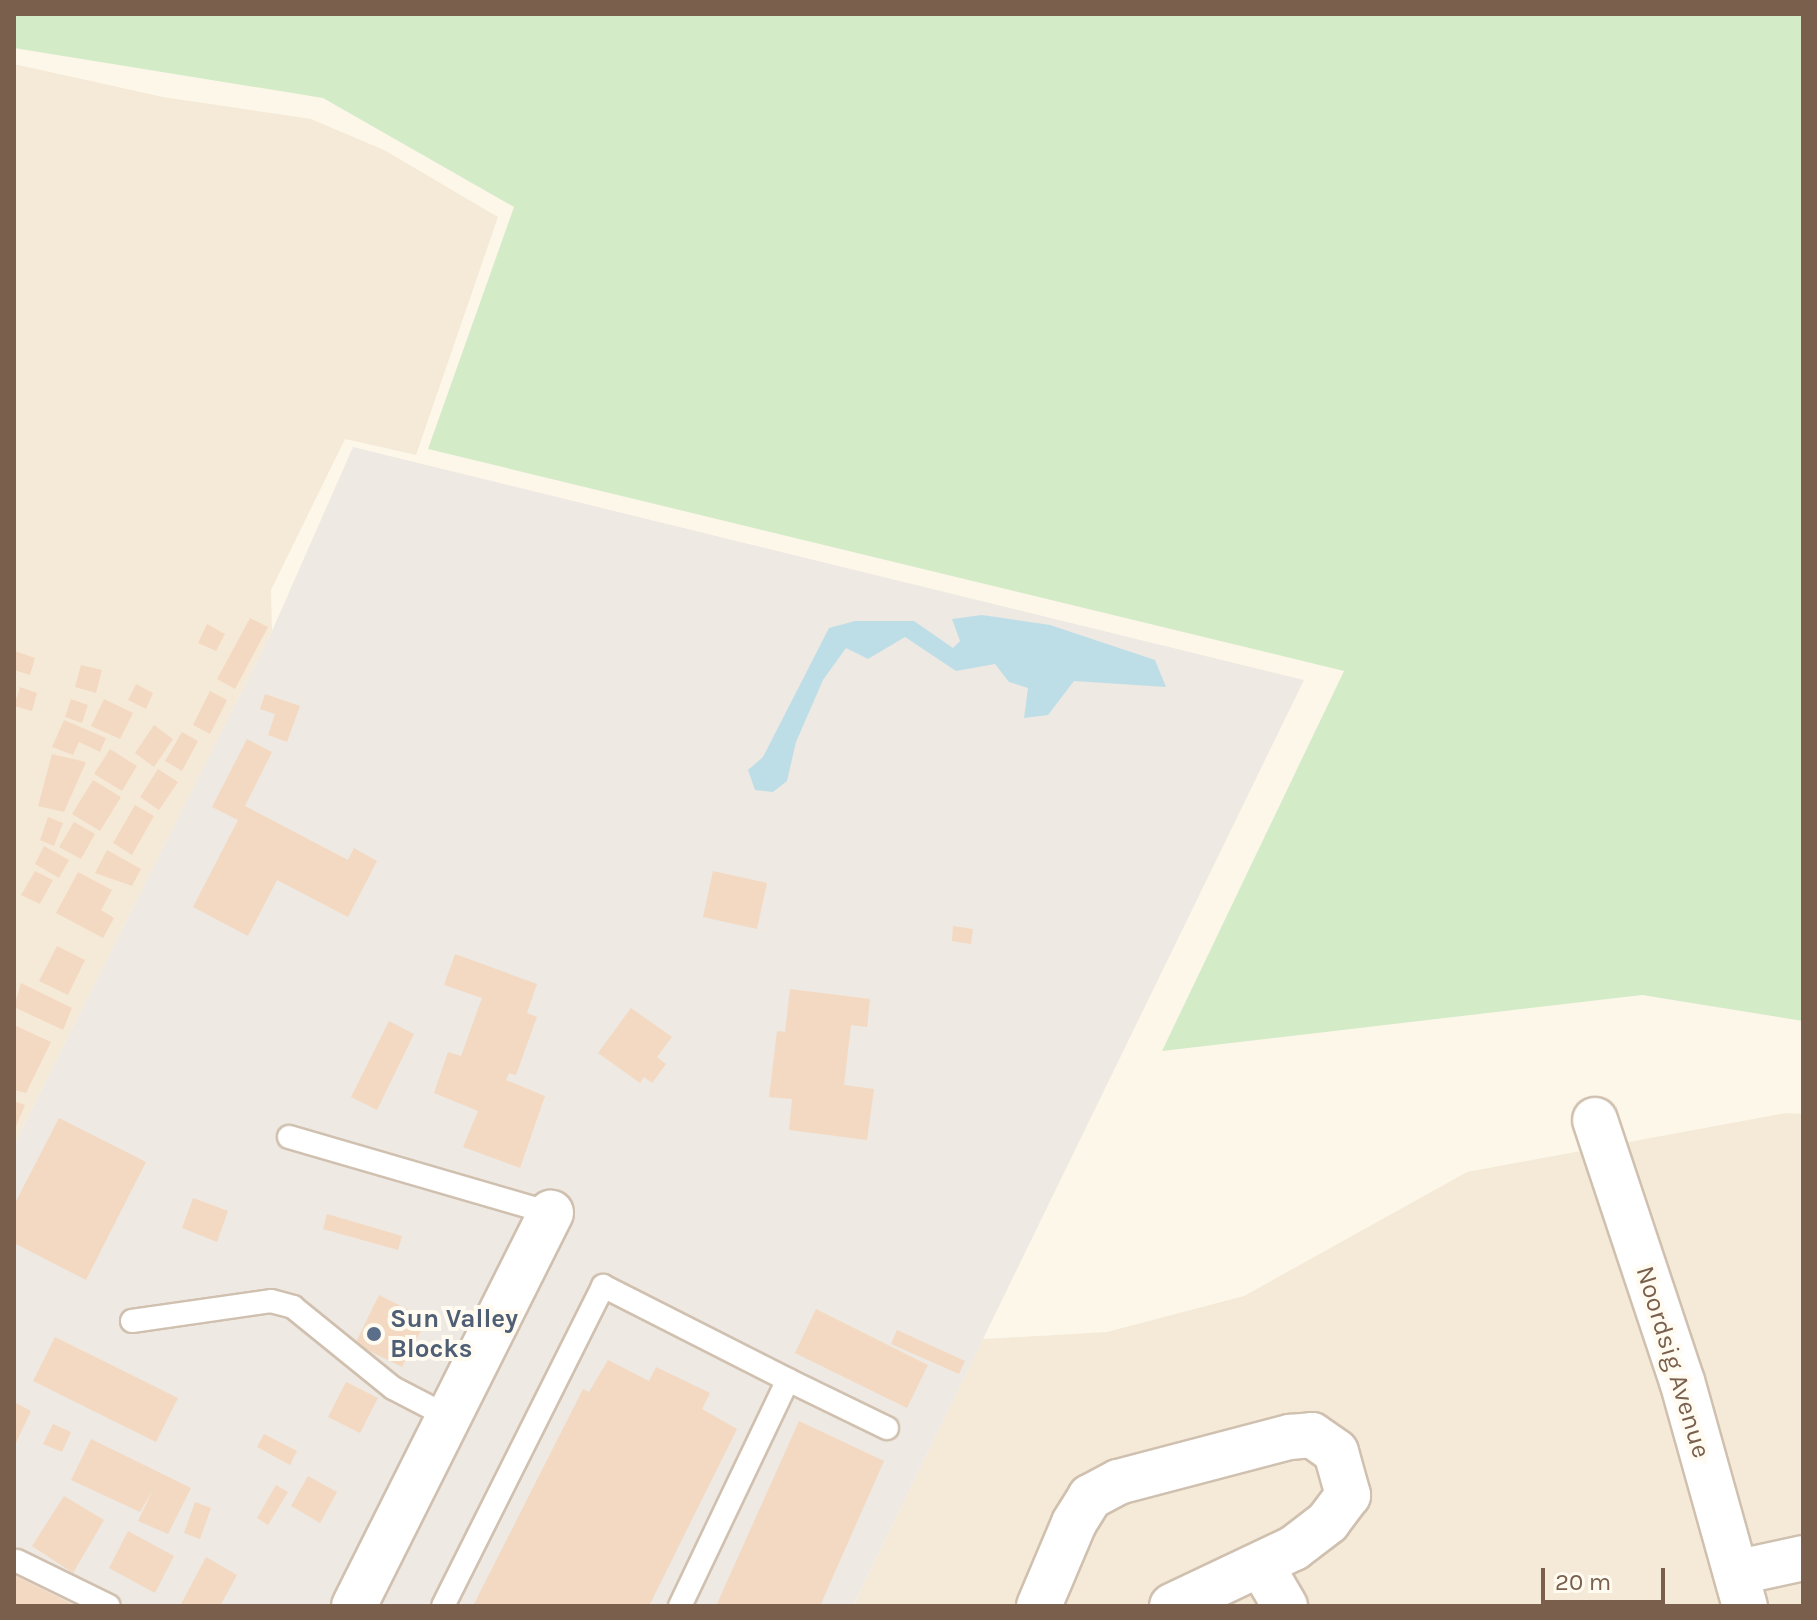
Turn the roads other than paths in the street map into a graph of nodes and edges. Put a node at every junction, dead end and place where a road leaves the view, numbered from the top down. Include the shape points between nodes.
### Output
1 (1595, 1120) dead end
2 (289, 1137) dead end
3 (551, 1213) joint
4 (132, 1321) dead end
5 (788, 1380) junction
6 (449, 1417) junction
7 (887, 1428) dead end
8 (1803, 1558) edge
9 (17, 1561) dead end
10 (1261, 1565) junction
11 (1742, 1589) edge
12 (109, 1606) edge
13 (354, 1606) edge
14 (443, 1606) edge
15 (680, 1606) edge
16 (1039, 1606) edge
17 (1172, 1606) edge
18 (1285, 1606) edge

1 - 11 street, Noordsig Avenue
2 - 3 lane
3 - 6 street
4 - 6 lane via 271,1301 293,1307 393,1388
5 - 7 lane
5 - 14 lane via 603,1286
5 - 15 lane
6 - 13 street
8 - 11 street
9 - 12 lane
10 - 16 street via 1313,1536 1348,1495 1336,1452 1312,1435 1180,1462 1090,1497
10 - 17 street
10 - 18 street

